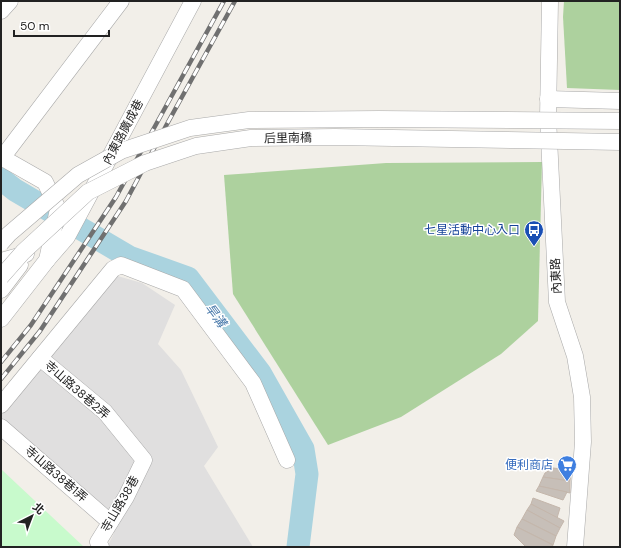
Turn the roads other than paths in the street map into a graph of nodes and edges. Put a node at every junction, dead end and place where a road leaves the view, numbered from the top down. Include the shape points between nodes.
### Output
1 (10, 1) edge
2 (121, 1) edge
3 (193, 1) edge
4 (550, 1) edge
5 (1, 11) edge
6 (548, 99) junction
7 (620, 101) edge
8 (620, 121) edge
9 (620, 142) edge
10 (550, 143) junction
11 (620, 147) edge
12 (1, 158) edge
13 (52, 236) junction
14 (1, 243) edge
15 (29, 253) junction
16 (47, 260) junction
17 (1, 261) edge
18 (1, 277) edge
19 (1, 290) edge
20 (1, 319) edge
21 (40, 358) junction
22 (1, 405) edge
23 (1, 427) edge
24 (144, 460) joint
25 (288, 460) dead end
26 (110, 522) junction
27 (101, 547) edge
28 (575, 547) edge

1 - 5 street
2 - 12 street
3 - 16 street, 內東路廣成巷 via 67,238
4 - 6 street, 內東路
6 - 7 street
6 - 10 street, 內東路
8 - 14 street, 后里南橋, bridge via 249,120 190,128 121,151 78,175
9 - 18 street, 后里南橋, bridge via 335,137 251,138 196,146 145,163 88,192 23,252
10 - 11 street
10 - 28 street, 內東路 via 557,302 575,356 582,397 583,442
12 - 13 street, bridge via 45,182 58,209
13 - 15 street
13 - 16 street
15 - 17 street
15 - 19 street
16 - 20 street, 內東路廣成巷
21 - 22 street
21 - 24 street, 寺山路38巷2弄 via 105,412
21 - 25 street via 114,269 121,265 183,289 253,383
23 - 26 street, 寺山路38巷1弄
24 - 26 street, 寺山路38巷 via 126,497
26 - 27 street, 寺山路38巷 via 98,542

